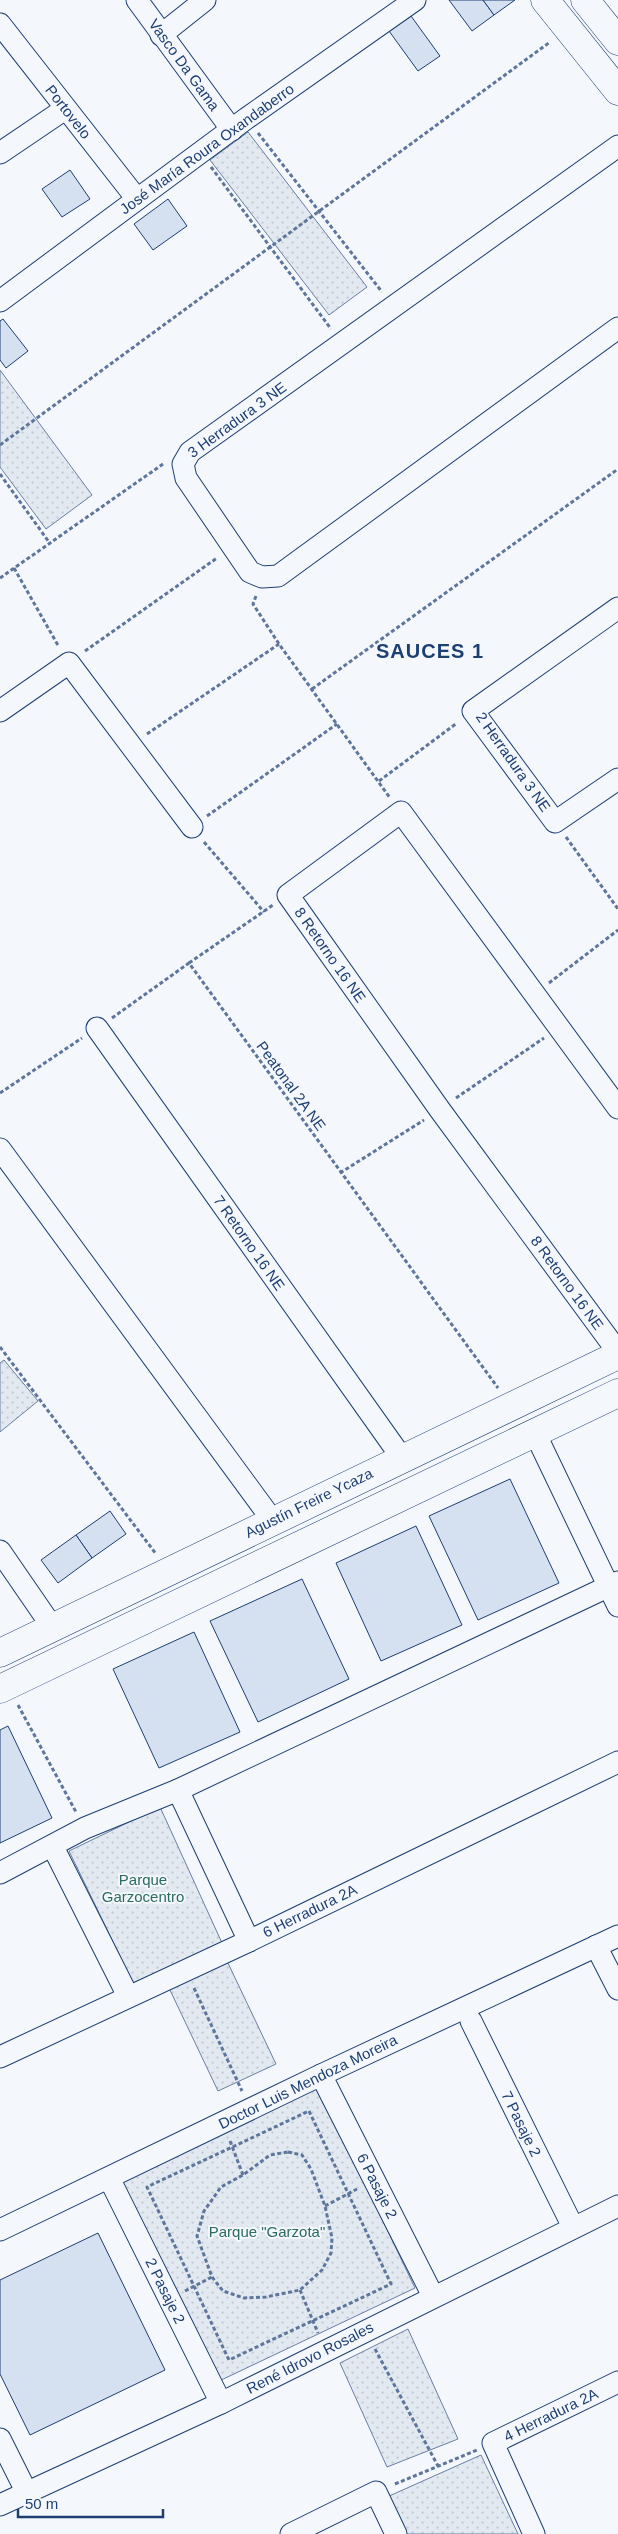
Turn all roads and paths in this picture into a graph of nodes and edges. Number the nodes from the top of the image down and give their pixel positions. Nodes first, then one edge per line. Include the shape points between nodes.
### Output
1 (137, 0) edge
2 (205, 0) edge
3 (415, 0) edge
4 (545, 0) edge
5 (585, 0) edge
6 (0, 24) edge
7 (568, 29) junction
8 (161, 34) junction
9 (618, 41) edge
10 (618, 91) edge
11 (65, 110) junction
12 (239, 124) junction
13 (618, 146) edge
14 (0, 153) edge
15 (200, 153) junction
16 (138, 199) junction
17 (320, 211) junction
18 (271, 246) junction
19 (0, 301) edge
20 (394, 308) junction
21 (618, 328) edge
22 (342, 344) junction
23 (0, 446) edge
24 (183, 464) junction
25 (618, 470) edge
26 (0, 474) edge
27 (49, 542) junction
28 (232, 547) junction
29 (14, 568) junction
30 (262, 577) junction
31 (0, 578) edge
32 (618, 608) edge
33 (279, 644) junction
34 (68, 663) junction
35 (312, 689) junction
36 (0, 711) edge
37 (473, 711) junction
38 (337, 724) junction
39 (130, 745) junction
40 (618, 778) edge
41 (379, 781) junction
42 (401, 812) junction
43 (555, 822) junction
44 (192, 827) junction
45 (288, 895) junction
46 (618, 909) edge
47 (264, 912) junction
48 (618, 930) edge
49 (189, 963) junction
50 (535, 994) junction
51 (97, 1028) junction
52 (0, 1093) edge
53 (618, 1108) edge
54 (0, 1149) edge
55 (0, 1347) edge
56 (618, 1353) edge
57 (618, 1393) edge
58 (512, 1406) junction
59 (535, 1433) junction
60 (402, 1458) junction
61 (273, 1521) junction
62 (0, 1551) edge
63 (168, 1571) junction
64 (613, 1584) edge
65 (618, 1606) edge
66 (53, 1628) junction
67 (0, 1653) edge
68 (4, 1687) edge
69 (618, 1762) edge
70 (178, 1790) junction
71 (85, 1828) junction
72 (53, 1847) junction
73 (0, 1873) edge
74 (618, 1936) edge
75 (249, 1941) junction
76 (596, 1946) junction
77 (185, 1969) junction
78 (618, 1989) edge
79 (128, 1996) junction
80 (471, 2021) dead end
81 (0, 2058) edge
82 (321, 2074) junction
83 (250, 2109) junction
84 (221, 2123) junction
85 (233, 2147) junction
86 (243, 2175) junction
87 (109, 2178) junction
88 (374, 2180) junction
89 (349, 2194) junction
90 (325, 2206) junction
91 (618, 2206) edge
92 (573, 2227) junction
93 (0, 2230) edge
94 (212, 2277) junction
95 (194, 2286) junction
96 (300, 2290) junction
97 (433, 2296) junction
98 (170, 2300) junction
99 (312, 2321) junction
100 (365, 2331) junction
101 (326, 2349) junction
102 (618, 2382) edge
103 (221, 2403) junction
104 (0, 2439) edge
105 (493, 2443) junction
106 (438, 2466) junction
107 (376, 2492) junction
108 (27, 2493) junction
109 (0, 2505) edge
110 (291, 2534) edge
111 (396, 2534) edge
112 (534, 2534) edge

1 - 8 street, Vasco Da Gama
2 - 8 street
3 - 12 street, José María Roura Oxandaberro
4 - 7 main road
5 - 9 main road
6 - 11 street, Portovelo
7 - 10 main road
7 - 17 path
8 - 12 street, Vasco Da Gama
11 - 14 street
11 - 16 street, Portovelo
12 - 15 street, José María Roura Oxandaberro
12 - 17 path
13 - 20 street, 3 Herradura 3 NE
15 - 16 street, José María Roura Oxandaberro
15 - 18 path
16 - 19 street, José María Roura Oxandaberro
17 - 18 path
17 - 20 path
18 - 22 path
18 - 23 path
20 - 22 street, 3 Herradura 3 NE
21 - 30 street via 278,576
22 - 24 street, 3 Herradura 3 NE via 190,452
24 - 27 path via 166,462
24 - 28 street, 3 Herradura 3 NE via 186,478
25 - 35 path
26 - 27 path
27 - 29 path
28 - 30 street, 3 Herradura 3 NE via 250,572
28 - 34 path
29 - 31 path
29 - 34 path
30 - 33 path via 253,604
32 - 37 street, 2 Herradura 3 NE
33 - 35 path
33 - 39 path
34 - 36 street
34 - 39 street
35 - 38 path
37 - 41 path
37 - 43 street, 2 Herradura 3 NE
38 - 41 path
38 - 44 path
39 - 44 street
40 - 43 street, 2 Herradura 3 NE
41 - 42 path
42 - 45 street, 8 Retorno 16 NE
42 - 50 street
43 - 46 path
44 - 47 path
45 - 47 path
45 - 56 street, 8 Retorno 16 NE
47 - 49 path
48 - 50 path
49 - 51 path
49 - 58 path, Peatonal 2A NE
50 - 53 street
51 - 52 path
51 - 60 street, 7 Retorno 16 NE
54 - 61 street
55 - 63 path
56 - 58 main road, Agustín Freire Ycaza
57 - 59 main road
58 - 60 main road, Agustín Freire Ycaza
59 - 64 street
59 - 68 main road
60 - 61 main road, Agustín Freire Ycaza
61 - 63 main road, Agustín Freire Ycaza
62 - 66 street
63 - 66 main road, Agustín Freire Ycaza
64 - 65 street
64 - 70 street
66 - 67 main road, Agustín Freire Ycaza
68 - 71 path
69 - 75 street, 6 Herradura 2A
70 - 71 street
70 - 75 street
71 - 72 street
72 - 73 street
72 - 79 street
74 - 76 street, Doctor Luis Mendoza Moreira
75 - 77 street, 6 Herradura 2A
76 - 78 street
76 - 82 street, Doctor Luis Mendoza Moreira
77 - 79 street, 6 Herradura 2A
77 - 83 path
79 - 81 street, 6 Herradura 2A
80 - 92 street, 7 Pasaje 2
82 - 83 street, Doctor Luis Mendoza Moreira
82 - 88 street, 6 Pasaje 2
83 - 84 street, Doctor Luis Mendoza Moreira
84 - 85 path
84 - 87 street, Doctor Luis Mendoza Moreira
85 - 86 path
85 - 89 path via 309,2111
85 - 95 path via 147,2187
86 - 90 path via 270,2155 288,2152 302,2155
86 - 94 path via 221,2187 204,2211 197,2236
87 - 93 street, Doctor Luis Mendoza Moreira
87 - 98 street, 2 Pasaje 2
88 - 89 path
88 - 97 street, 6 Pasaje 2
89 - 90 path
89 - 99 path via 391,2284
90 - 96 path via 332,2238 331,2253 322,2270
91 - 92 street, René Idrovo Rosales
92 - 97 street, René Idrovo Rosales
94 - 95 path
94 - 96 path via 223,2291 244,2298
95 - 98 path
95 - 99 path via 229,2360
96 - 99 path
97 - 100 street, René Idrovo Rosales
98 - 103 street, 2 Pasaje 2
99 - 101 path
100 - 101 street, René Idrovo Rosales
100 - 106 path
101 - 103 street, René Idrovo Rosales
102 - 105 street, 4 Herradura 2A
103 - 108 street, René Idrovo Rosales
104 - 108 street
105 - 106 path
105 - 112 street, 4 Herradura 2A
106 - 107 path
107 - 110 street
107 - 111 street
108 - 109 street, René Idrovo Rosales

